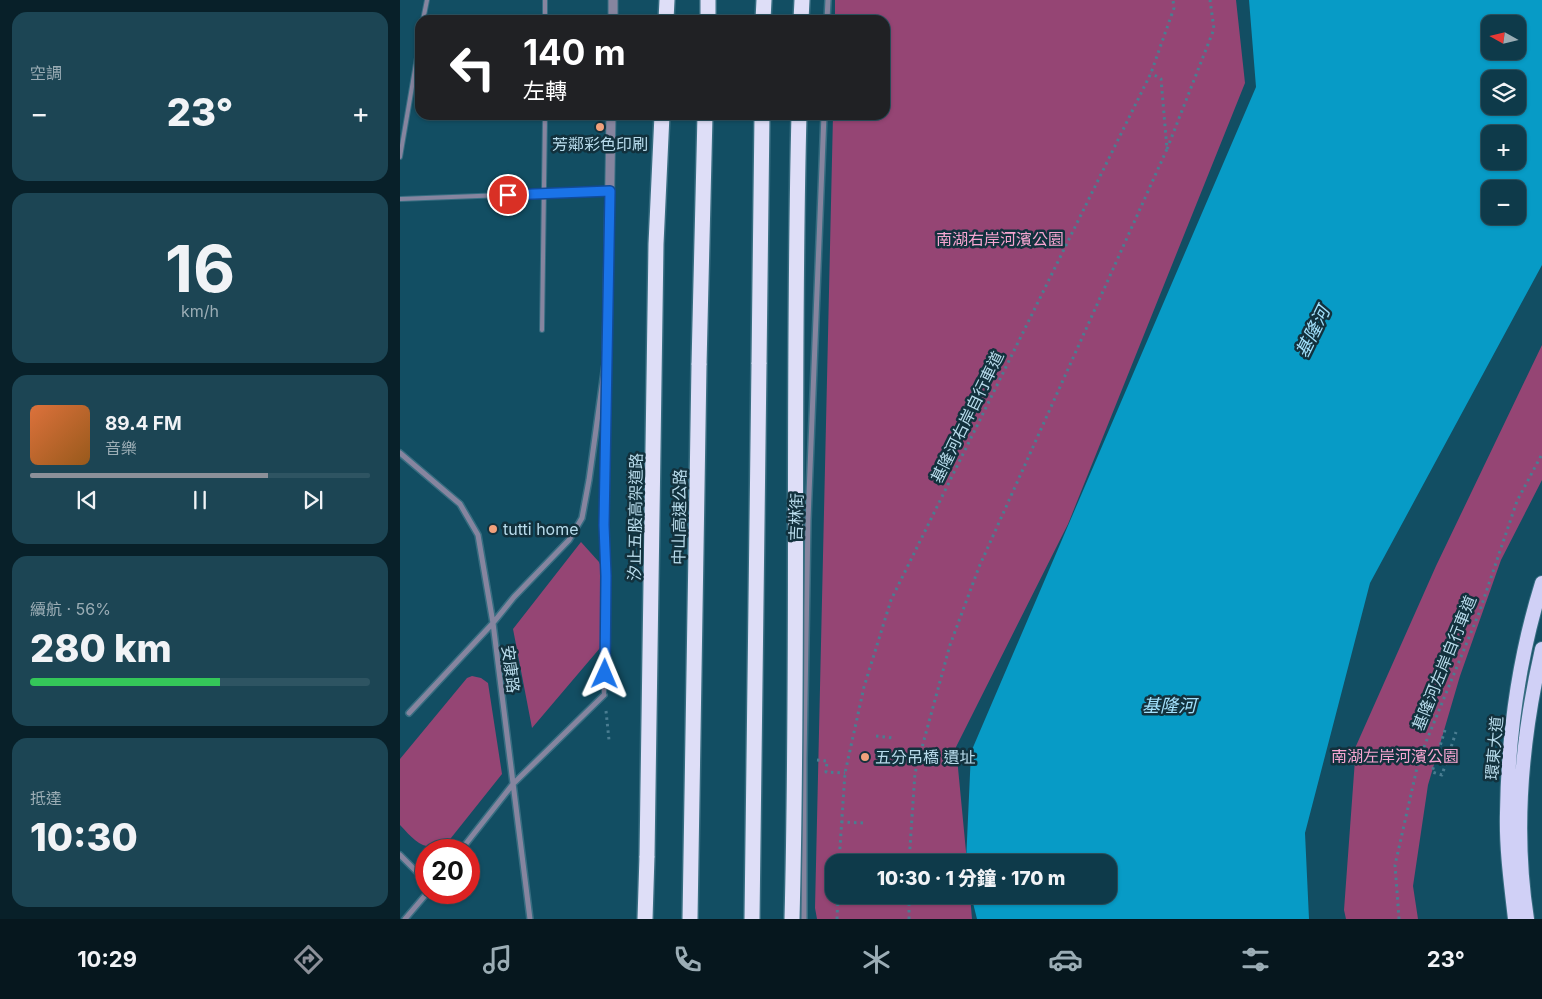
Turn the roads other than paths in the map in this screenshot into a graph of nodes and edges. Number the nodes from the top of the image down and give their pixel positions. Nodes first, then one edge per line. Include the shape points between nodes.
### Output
1 (427, 0) edge
2 (545, 0) edge
3 (613, 0) edge
4 (667, 0) edge
5 (708, 0) edge
6 (764, 0) edge
7 (802, 0) edge
8 (828, 0) edge
9 (424, 15) edge
10 (545, 15) edge
11 (613, 15) edge
12 (666, 15) edge
13 (708, 15) edge
14 (763, 15) edge
15 (801, 15) edge
16 (827, 15) edge
17 (415, 69) edge
18 (545, 120) edge
19 (611, 120) edge
20 (662, 120) edge
21 (705, 120) edge
22 (762, 120) edge
23 (799, 120) edge
24 (824, 120) edge
25 (400, 157) edge
26 (610, 191) junction
27 (545, 193) junction
28 (400, 199) edge
29 (542, 330) dead end
30 (607, 350) junction
31 (400, 453) edge
32 (1542, 583) edge
33 (493, 623) junction
34 (1542, 649) edge
35 (604, 696) joint
36 (409, 713) dead end
37 (513, 784) junction
38 (470, 839) edge
39 (400, 855) edge
40 (415, 870) edge
41 (418, 904) edge
42 (405, 919) edge
43 (530, 919) edge
44 (645, 919) edge
45 (690, 919) edge
46 (752, 919) edge
47 (792, 919) edge
48 (804, 919) edge
49 (1515, 919) edge
50 (1527, 919) edge

1 - 9 lane
2 - 10 lane
3 - 11 street
4 - 12 highway
5 - 13 highway
6 - 14 highway
7 - 15 highway
8 - 16 street
17 - 25 lane
18 - 27 lane
19 - 26 street
20 - 44 highway, 汐止五股高架道路, bridge via 656,244
21 - 45 highway, 中山高速公路, bridge
22 - 46 highway, bridge
23 - 47 highway, bridge via 795,248 796,770
24 - 48 street, 吉林街 via 808,520
26 - 27 lane
26 - 30 street
27 - 28 lane
27 - 29 lane
30 - 33 street via 582,518 569,540
30 - 35 lane
31 - 33 street, 安康路 via 460,504 478,535
32 - 49 highway, 環東大道 via 1527,636 1512,729 1507,812
33 - 36 street
33 - 37 street, 安康路
34 - 50 highway, 環東大道 via 1531,696 1522,780 1521,846
35 - 37 street
37 - 38 street
37 - 43 street, 安康路
39 - 40 street
41 - 42 street

